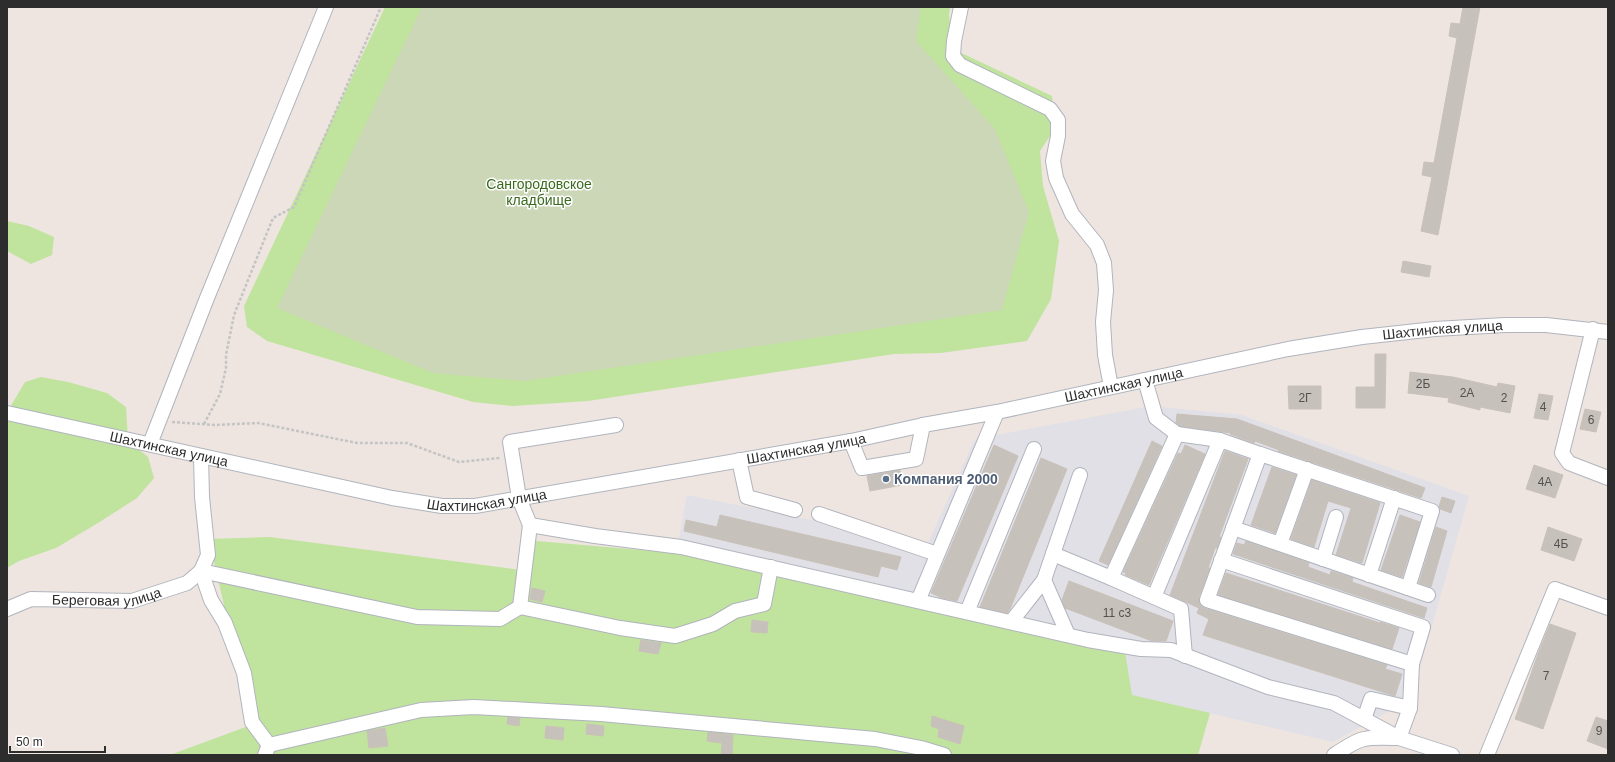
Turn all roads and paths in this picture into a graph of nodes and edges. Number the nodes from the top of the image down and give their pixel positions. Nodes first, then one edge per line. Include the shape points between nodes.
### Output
1 (326, 7) edge
2 (381, 7) edge
3 (961, 7) edge
4 (1593, 329) junction
5 (1608, 332) edge
6 (1145, 380) junction
7 (1111, 387) junction
8 (997, 412) junction
9 (7, 413) edge
10 (160, 421) junction
11 (204, 424) junction
12 (616, 425) dead end
13 (923, 425) junction
14 (1178, 434) junction
15 (1220, 440) junction
16 (851, 441) junction
17 (150, 444) junction
18 (1034, 449) dead end
19 (1260, 454) junction
20 (201, 456) junction
21 (512, 456) junction
22 (739, 460) junction
23 (1307, 469) junction
24 (1080, 475) dead end
25 (1608, 478) edge
26 (519, 498) junction
27 (1394, 498) junction
28 (795, 510) dead end
29 (819, 514) dead end
30 (1336, 517) dead end
31 (530, 525) junction
32 (1233, 528) junction
33 (1280, 544) junction
34 (937, 554) junction
35 (1053, 554) junction
36 (1323, 559) junction
37 (1221, 560) junction
38 (772, 567) junction
39 (201, 571) junction
40 (1369, 575) junction
41 (1112, 578) junction
42 (1044, 580) junction
43 (1408, 588) junction
44 (1428, 595) dead end
45 (1154, 598) junction
46 (918, 601) junction
47 (520, 607) junction
48 (1608, 608) edge
49 (7, 609) edge
50 (967, 612) junction
51 (1011, 622) junction
52 (1068, 635) junction
53 (1185, 656) junction
54 (1412, 664) junction
55 (1410, 708) junction
56 (1364, 719) junction
57 (1399, 738) junction
58 (267, 750) edge
59 (944, 755) edge
60 (1334, 755) edge
61 (1452, 755) edge
62 (1487, 755) edge

1 - 10 street via 207,298
2 - 11 path via 294,207 273,218 234,315 220,394
3 - 7 street via 953,56 960,64 1050,109 1058,120 1053,161 1056,178 1072,214 1097,245 1104,263 1106,290 1103,322 1105,355
4 - 5 street, Шахтинская улица
4 - 6 street, Шахтинская улица via 1512,325 1435,329 1362,337 1288,349
4 - 25 street via 1562,453 1569,463
6 - 7 street, Шахтинская улица
6 - 14 street via 1156,418
7 - 8 street, Шахтинская улица
8 - 13 street, Шахтинская улица
8 - 34 street
9 - 17 street, Шахтинская улица
10 - 11 path
10 - 17 street
11 - 21 path via 258,423 357,443 407,442 459,462
12 - 21 street via 510,442
13 - 16 street, Шахтинская улица
13 - 16 street via 916,459 862,468
14 - 15 street
14 - 41 street
15 - 19 street
15 - 45 street
16 - 22 street, Шахтинская улица
17 - 20 street, Шахтинская улица
18 - 50 street
19 - 23 street
19 - 32 street
20 - 26 street, Шахтинская улица via 392,498 442,506 475,506
20 - 39 street via 208,555
21 - 26 street
22 - 26 street, Шахтинская улица
22 - 28 street via 747,496
23 - 27 street
23 - 33 street
24 - 35 street
26 - 31 street
27 - 40 street
27 - 43 street via 1432,511
29 - 34 street
30 - 36 street
31 - 38 street via 681,547
31 - 47 street
32 - 33 street
32 - 37 street
33 - 36 street
34 - 46 street
35 - 41 street
35 - 42 street
36 - 40 street
37 - 54 street via 1423,627
37 - 54 street via 1207,600
38 - 46 street
38 - 47 street via 764,604 735,611 713,624 675,636 620,628
39 - 47 street via 417,617 500,619
39 - 49 street, Береговая улица via 187,583 132,601 31,599
39 - 58 street via 211,600 225,623 244,673 252,722
40 - 43 street
41 - 45 street
42 - 51 street
42 - 52 street
43 - 44 street
45 - 53 street via 1181,609
46 - 50 street
48 - 62 street via 1555,590
50 - 51 street
51 - 52 street
52 - 53 street via 1141,649 1171,650
53 - 56 street via 1268,687 1334,703
54 - 55 street
55 - 56 street via 1371,699
55 - 57 street
56 - 57 street
57 - 60 street via 1367,737 1354,741
57 - 61 street
58 - 59 street via 421,710 474,707 616,715 875,739

